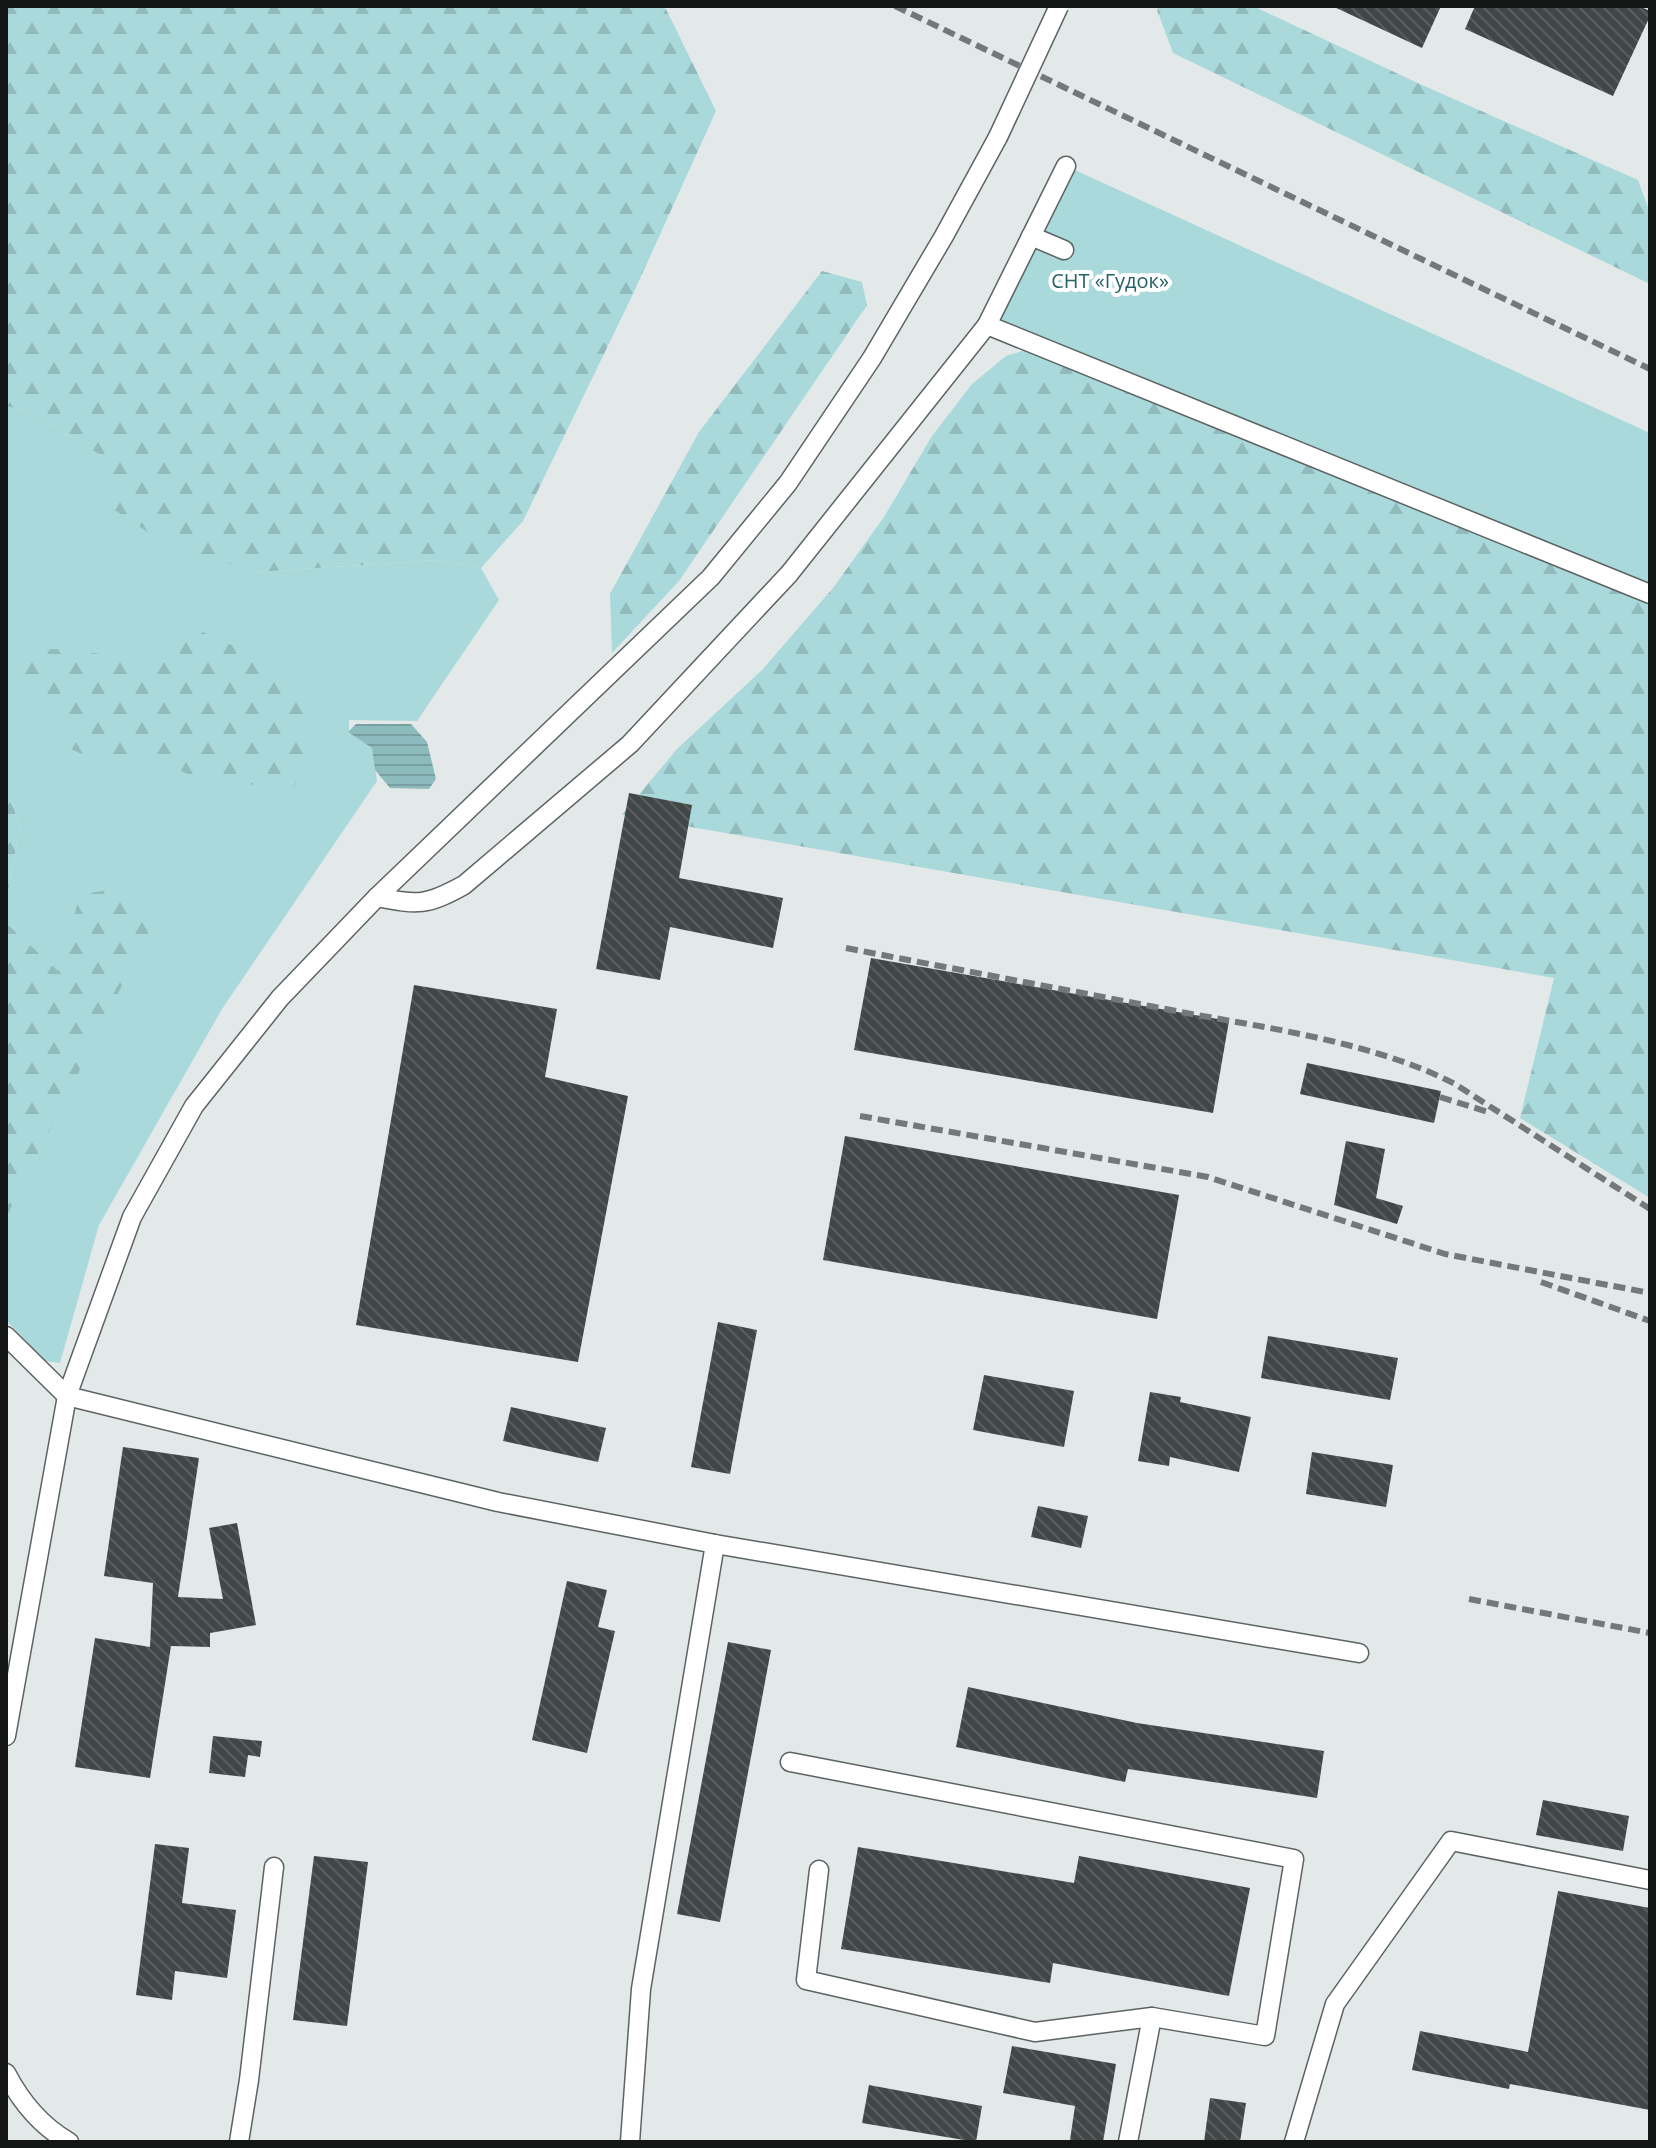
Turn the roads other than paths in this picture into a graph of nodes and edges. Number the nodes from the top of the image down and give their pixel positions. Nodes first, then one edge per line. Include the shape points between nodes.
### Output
1 (1059, 6) edge
2 (1066, 166) dead end
3 (1031, 236) junction
4 (1064, 250) dead end
5 (987, 325) junction
6 (1650, 594) edge
7 (377, 897) junction
8 (6, 1336) edge
9 (67, 1396) junction
10 (715, 1544) junction
11 (1359, 1653) dead end
12 (6, 1736) edge
13 (790, 1762) dead end
14 (274, 1867) dead end
15 (819, 1870) dead end
16 (1650, 1880) edge
17 (1152, 2017) junction
18 (6, 2073) edge
19 (69, 2142) edge
20 (239, 2142) edge
21 (630, 2142) edge
22 (1128, 2142) edge
23 (1294, 2142) edge

1 - 7 street, bridge via 998,137 944,236 872,358 788,483 711,577
2 - 3 street
3 - 4 street
3 - 5 street
5 - 6 street
5 - 7 street via 789,574 630,744 464,885 438,900 417,904
7 - 9 street via 280,998 194,1106 132,1217
8 - 9 street
9 - 10 street via 498,1502
9 - 12 street
10 - 11 street
10 - 21 street via 641,1989
13 - 17 street via 1294,1859 1265,2036
14 - 20 street
15 - 17 street via 806,1980 1035,2032
16 - 23 street via 1451,1841 1335,2004
17 - 22 street
18 - 19 street via 37,2118

